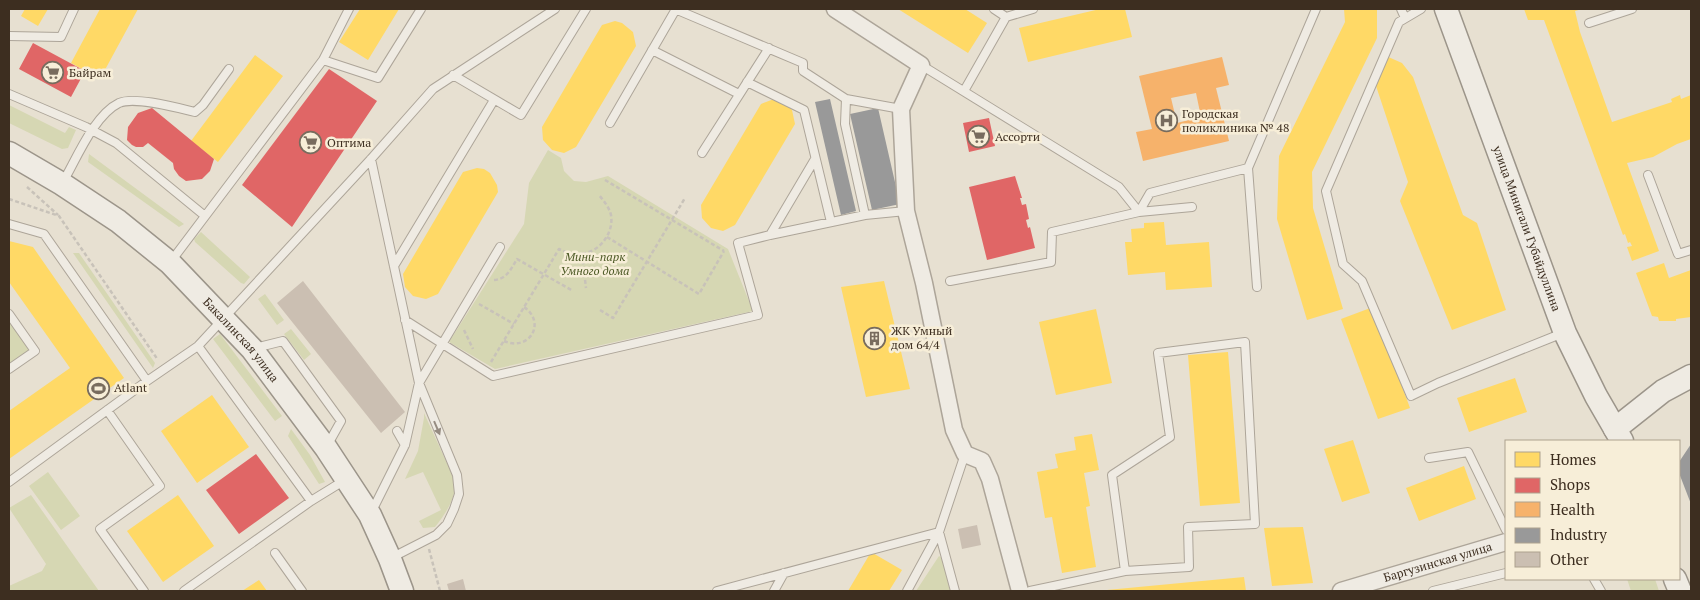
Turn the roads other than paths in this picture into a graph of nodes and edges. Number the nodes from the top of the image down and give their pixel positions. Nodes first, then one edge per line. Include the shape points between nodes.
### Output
1 (74, 9) edge
2 (349, 9) edge
3 (422, 9) edge
4 (555, 9) edge
5 (586, 9) edge
6 (675, 9) edge
7 (835, 9) edge
8 (994, 9) edge
9 (1033, 9) edge
10 (1316, 9) edge
11 (1401, 9) edge
12 (1421, 9) edge
13 (1446, 9) edge
14 (1632, 9) edge
15 (1006, 17) junction
16 (1406, 18) junction
17 (1589, 23) dead end
18 (9, 36) edge
19 (769, 48) junction
20 (652, 50) junction
21 (322, 60) junction
22 (921, 65) junction
23 (229, 69) dead end
24 (452, 76) junction
25 (747, 82) junction
26 (964, 90) junction
27 (9, 94) edge
28 (739, 94) junction
29 (846, 99) junction
30 (494, 100) junction
31 (901, 109) junction
32 (610, 123) dead end
33 (92, 131) junction
34 (9, 153) edge
35 (702, 153) dead end
36 (371, 159) junction
37 (815, 159) junction
38 (1248, 168) junction
39 (1648, 175) dead end
40 (62, 184) junction
41 (1192, 207) dead end
42 (906, 211) junction
43 (1139, 212) junction
44 (865, 215) junction
45 (205, 216) junction
46 (831, 222) junction
47 (9, 224) edge
48 (770, 235) junction
49 (500, 247) dead end
50 (1691, 250) edge
51 (170, 263) junction
52 (394, 266) junction
53 (950, 281) dead end
54 (1258, 287) dead end
55 (9, 314) edge
56 (224, 318) junction
57 (405, 320) junction
58 (1565, 332) junction
59 (443, 343) junction
60 (198, 346) junction
61 (9, 369) edge
62 (1691, 376) edge
63 (147, 381) junction
64 (419, 383) junction
65 (106, 410) junction
66 (397, 432) dead end
67 (1618, 435) edge
68 (406, 445) junction
69 (965, 454) junction
70 (1429, 458) dead end
71 (346, 479) junction
72 (9, 482) edge
73 (311, 501) junction
74 (370, 516) junction
75 (1505, 528) edge
76 (939, 532) junction
77 (1505, 542) edge
78 (275, 553) dead end
79 (390, 558) junction
80 (1125, 571) junction
81 (1505, 572) edge
82 (784, 574) junction
83 (1595, 580) edge
84 (144, 591) edge
85 (184, 591) edge
86 (302, 591) edge
87 (402, 591) edge
88 (717, 591) edge
89 (774, 591) edge
90 (908, 591) edge
91 (955, 591) edge
92 (1020, 591) edge
93 (1030, 591) edge
94 (1341, 591) edge
95 (1433, 591) edge
96 (1601, 591) edge

1 - 18 lane via 61,37
2 - 21 lane
3 - 21 lane via 378,78
4 - 24 lane
5 - 30 lane via 521,115
6 - 19 lane
6 - 20 lane
7 - 22 street
8 - 15 lane
9 - 15 lane
10 - 38 lane
11 - 16 lane
12 - 16 lane
13 - 58 main road, улица Минигали Губайдуллина
14 - 17 lane
15 - 26 lane
16 - 58 lane via 1399,22 1326,190 1343,264 1362,281 1411,396
19 - 25 lane
19 - 29 lane via 803,63 803,71
20 - 28 lane
20 - 32 lane
21 - 45 lane
22 - 26 lane
22 - 31 street
23 - 33 lane via 195,112 145,101 119,103 102,116
24 - 30 lane
24 - 36 lane via 433,88
25 - 28 lane
25 - 37 lane via 804,110
26 - 43 lane via 1118,187
27 - 33 lane
28 - 35 lane
29 - 31 lane
29 - 44 lane via 845,124
30 - 52 lane
31 - 42 street
33 - 40 lane
33 - 45 lane via 116,143
34 - 40 main road, Бакалинская улица
36 - 52 lane
36 - 56 lane
37 - 46 lane
37 - 48 lane
38 - 43 lane via 1150,193
38 - 54 lane
39 - 50 lane via 1678,254
40 - 51 main road, Бакалинская улица via 118,221
41 - 43 lane
42 - 44 lane
42 - 69 street via 954,430
43 - 53 lane via 1052,232 1051,262
44 - 46 lane
45 - 51 lane
46 - 48 lane
47 - 63 lane via 44,234
48 - 59 lane via 738,243 758,315 493,376
49 - 59 lane
51 - 56 main road, Бакалинская улица
52 - 57 lane
55 - 61 lane via 35,351
56 - 60 lane
56 - 71 main road, Бакалинская улица via 252,349
57 - 59 lane
57 - 64 lane
58 - 67 main road, улица Минигали Губайдуллина
59 - 64 lane
60 - 63 lane
60 - 73 lane
62 - 67 main road via 1664,391
63 - 65 lane
64 - 68 lane
64 -> 79 lane via 457,475 459,494 447,524 436,535
65 - 72 lane
65 - 84 lane via 160,486 100,529
66 - 68 lane
68 - 74 lane
69 - 76 lane
69 - 92 street via 982,461 990,478
70 - 75 lane via 1468,452
71 - 73 lane
71 - 74 main road, Бакалинская улица
73 - 85 lane
74 - 79 main road, Бакалинская улица
76 - 82 lane
76 - 90 lane
76 - 91 lane
77 - 94 street, Баргузинская улица
78 - 86 lane
79 - 87 main road, Бакалинская улица
80 - 80 lane via 1112,475 1170,438 1158,353 1245,342 1255,524 1188,527 1189,567
80 - 93 lane
81 - 95 lane
82 - 88 lane
82 - 89 lane
83 - 96 lane

